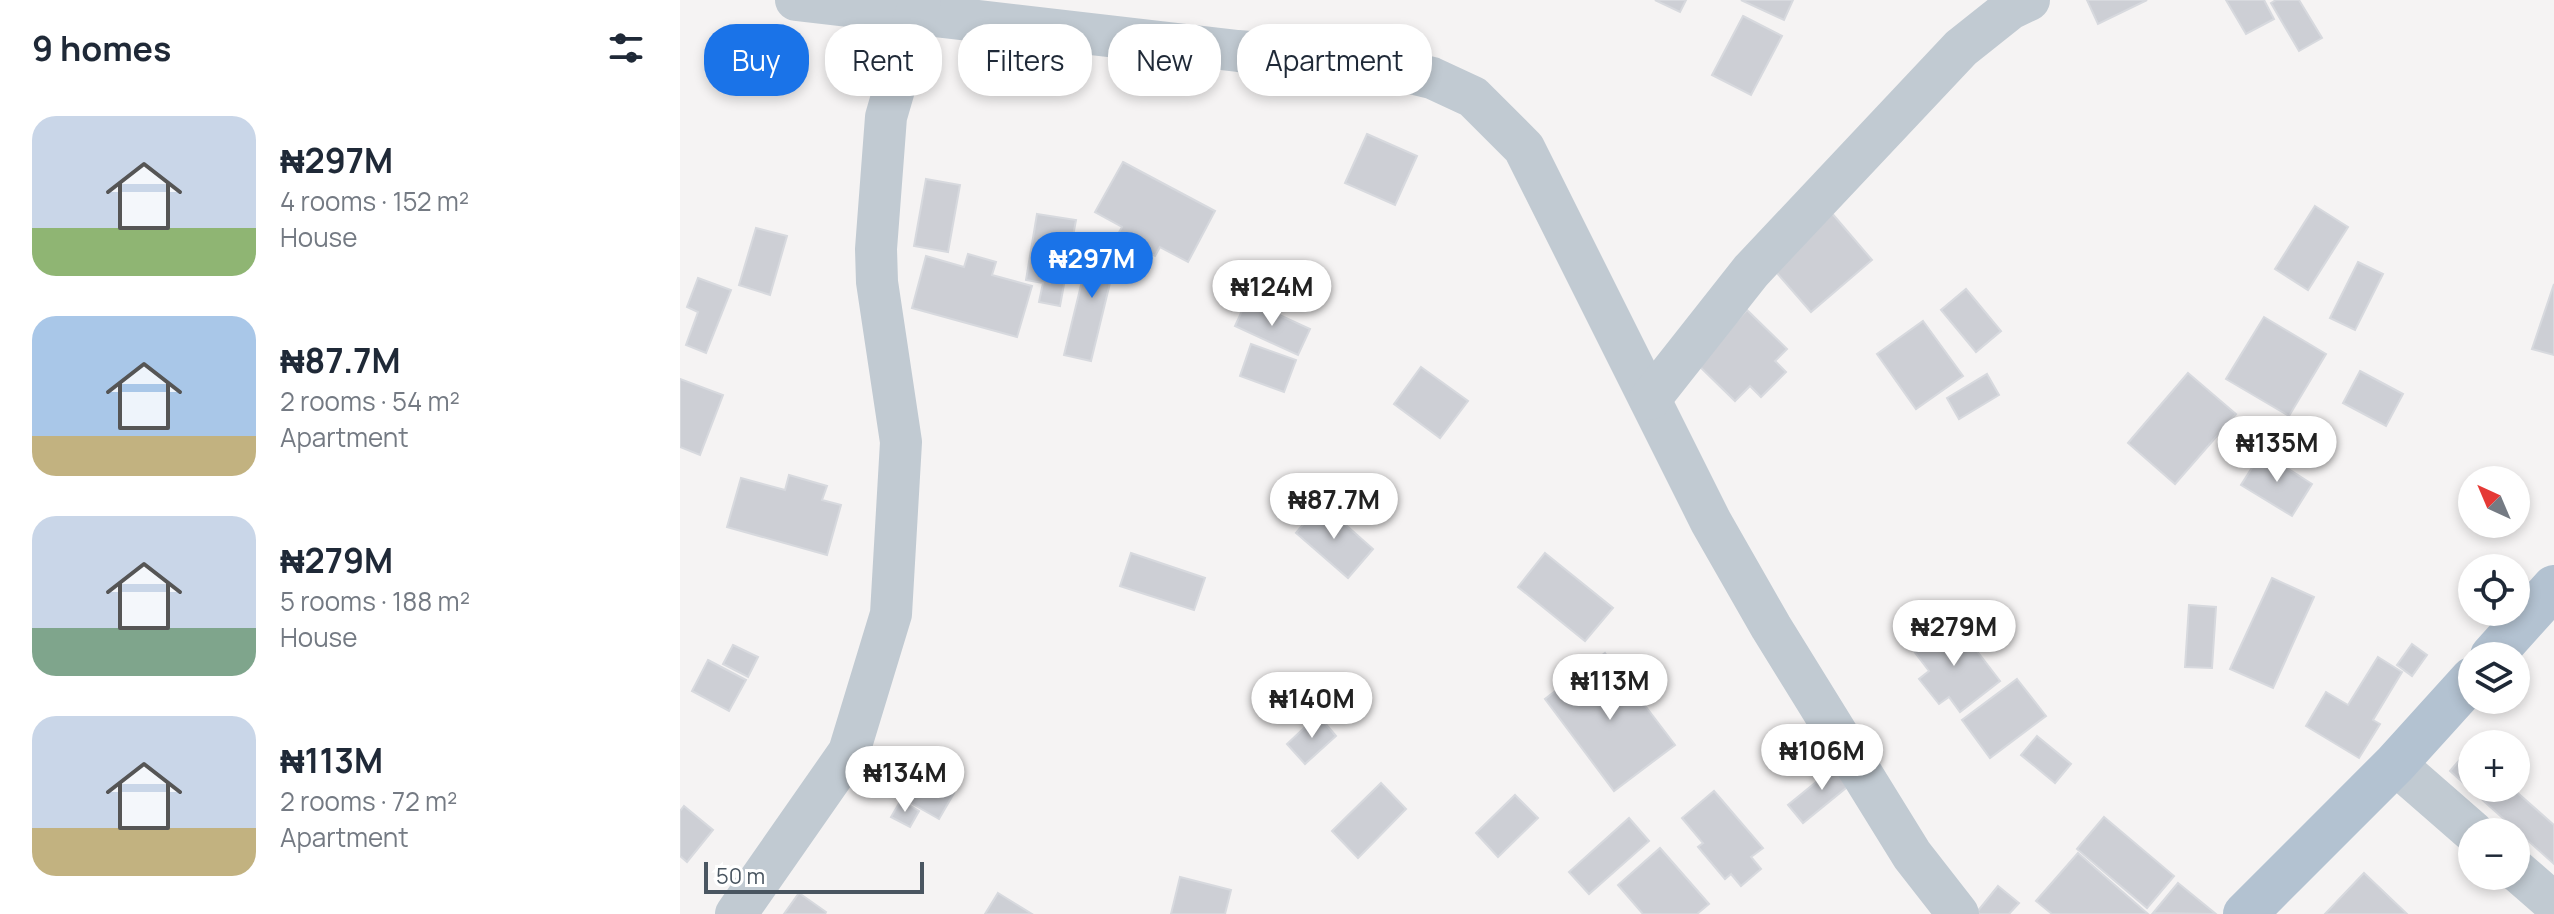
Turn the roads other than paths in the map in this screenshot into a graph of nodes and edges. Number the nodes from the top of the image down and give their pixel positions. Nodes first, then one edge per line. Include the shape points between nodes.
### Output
1 (796, 0) edge
2 (2029, 0) edge
3 (919, 7) edge
4 (1650, 399) junction
5 (2554, 587) edge
6 (2505, 642) edge
7 (2458, 694) edge
8 (2395, 764) junction
9 (2458, 819) edge
10 (2530, 882) edge
11 (2554, 903) edge
12 (736, 914) edge
13 (1958, 914) edge
14 (2245, 914) edge

1 - 3 street
2 - 4 street via 2010,9 1951,59 1751,271
3 - 4 street via 1238,51 1362,61 1432,78 1473,97 1524,148
3 - 12 street via 886,117 876,249 901,442 891,614 849,752
4 - 13 street via 1771,627 1912,855
5 - 6 main road
7 - 8 main road
8 - 9 street
8 - 14 main road
10 - 11 street

